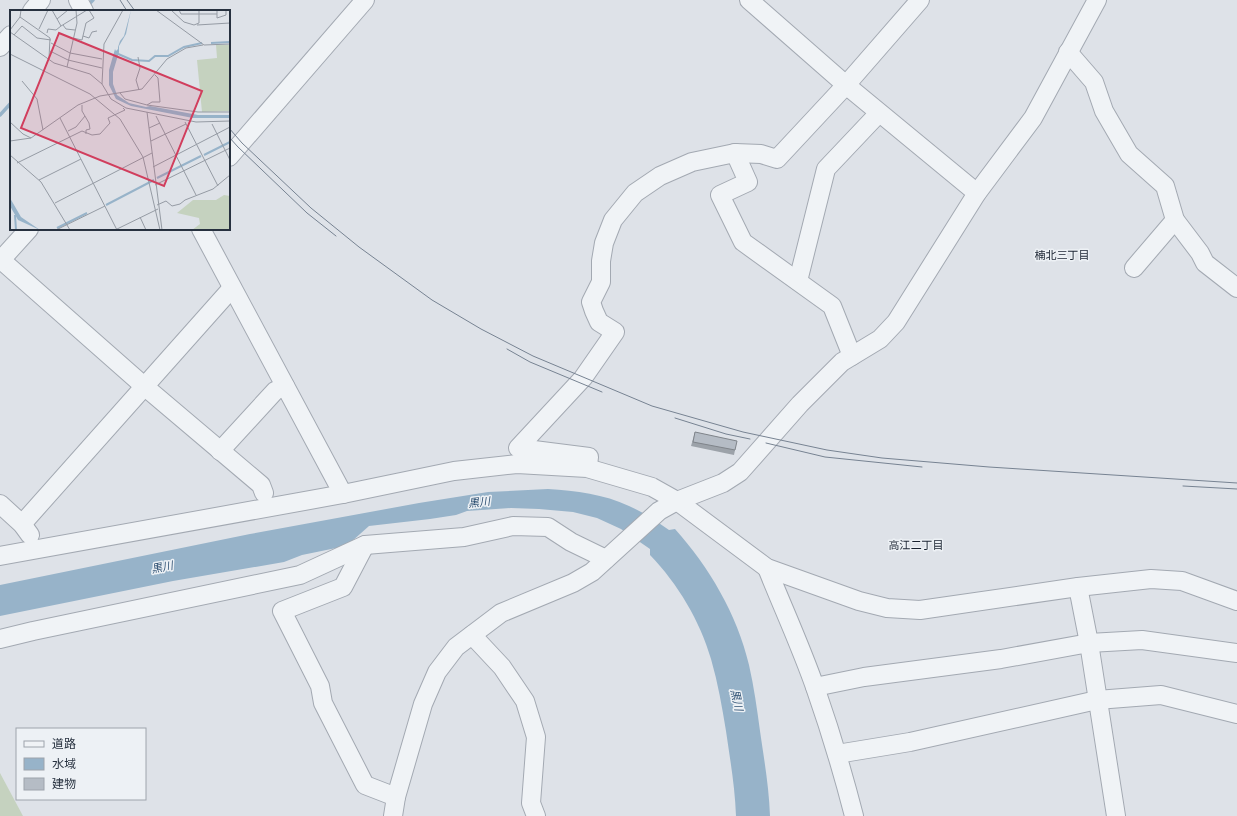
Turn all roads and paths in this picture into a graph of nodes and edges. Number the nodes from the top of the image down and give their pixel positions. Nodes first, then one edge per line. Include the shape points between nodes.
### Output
1 (41, 0) edge
2 (78, 0) edge
3 (364, 0) edge
4 (749, 0) edge
5 (920, 0) edge
6 (1097, 0) edge
7 (33, 10) edge
8 (83, 10) edge
9 (10, 36) edge
10 (0, 47) edge
11 (1068, 52) junction
12 (846, 85) junction
13 (879, 113) junction
14 (735, 153) junction
15 (230, 156) edge
16 (977, 193) junction
17 (1175, 220) junction
18 (28, 230) edge
19 (202, 230) edge
20 (0, 260) edge
21 (1134, 268) dead end
22 (798, 281) junction
23 (232, 288) junction
24 (1237, 288) edge
25 (852, 356) junction
26 (144, 386) junction
27 (285, 386) junction
28 (220, 451) junction
29 (587, 468) junction
30 (264, 494) dead end
31 (343, 494) junction
32 (676, 500) junction
33 (0, 504) edge
34 (365, 545) junction
35 (611, 555) junction
36 (0, 556) edge
37 (767, 568) junction
38 (1078, 588) junction
39 (1237, 601) edge
40 (472, 635) junction
41 (0, 639) edge
42 (1089, 642) junction
43 (1237, 653) edge
44 (815, 687) junction
45 (1097, 700) junction
46 (1237, 714) edge
47 (837, 754) junction
48 (396, 797) junction
49 (393, 816) edge
50 (536, 816) edge
51 (854, 816) edge
52 (1116, 816) edge

1 - 7 street
2 - 8 street
3 - 15 street
4 - 12 street
5 - 12 street
6 - 11 street
9 - 10 street
11 - 16 street via 1033,118
11 - 17 street via 1094,82 1104,111 1129,154 1165,186
12 - 13 street
12 - 14 street via 777,159 760,154
13 - 16 street
13 - 22 street via 826,169
14 - 22 street via 748,182 720,195 743,242
14 - 29 street via 692,162 660,176 635,193 613,220 604,243 601,282 591,302 599,322 615,332 583,378 518,448 589,457
16 - 25 street via 896,322 880,339
17 - 21 street
17 - 24 street via 1205,263
18 - 20 street
19 - 23 street
20 - 26 street
22 - 25 street via 832,306
23 - 26 street
23 - 27 street
25 - 32 street via 842,362 800,404 740,472 723,483
26 - 28 street
26 - 33 street via 26,529
27 - 28 street via 275,391
27 - 31 street
28 - 30 street via 261,485
29 - 31 street via 517,464 454,471
29 - 32 street via 652,487
31 - 36 street
32 - 35 street via 659,511
32 - 37 street
34 - 35 street via 464,537 513,526 548,527 571,542
34 - 41 street via 300,575
34 - 48 street via 343,587 282,611 320,686 323,703 365,785
35 - 40 street via 592,572 573,583 501,613
37 - 38 street via 859,601 887,608 920,610
37 - 44 street
38 - 39 street via 1151,579 1182,581
38 - 42 street
40 - 48 street via 456,647 437,672 423,704
40 - 50 street via 502,667 525,701 536,737 531,803
42 - 43 street via 1142,640
42 - 44 street via 1001,659 864,677
42 - 45 street
44 - 47 street
45 - 46 street via 1161,695
45 - 47 street via 910,742
45 - 52 street
47 - 51 street
48 - 49 street

